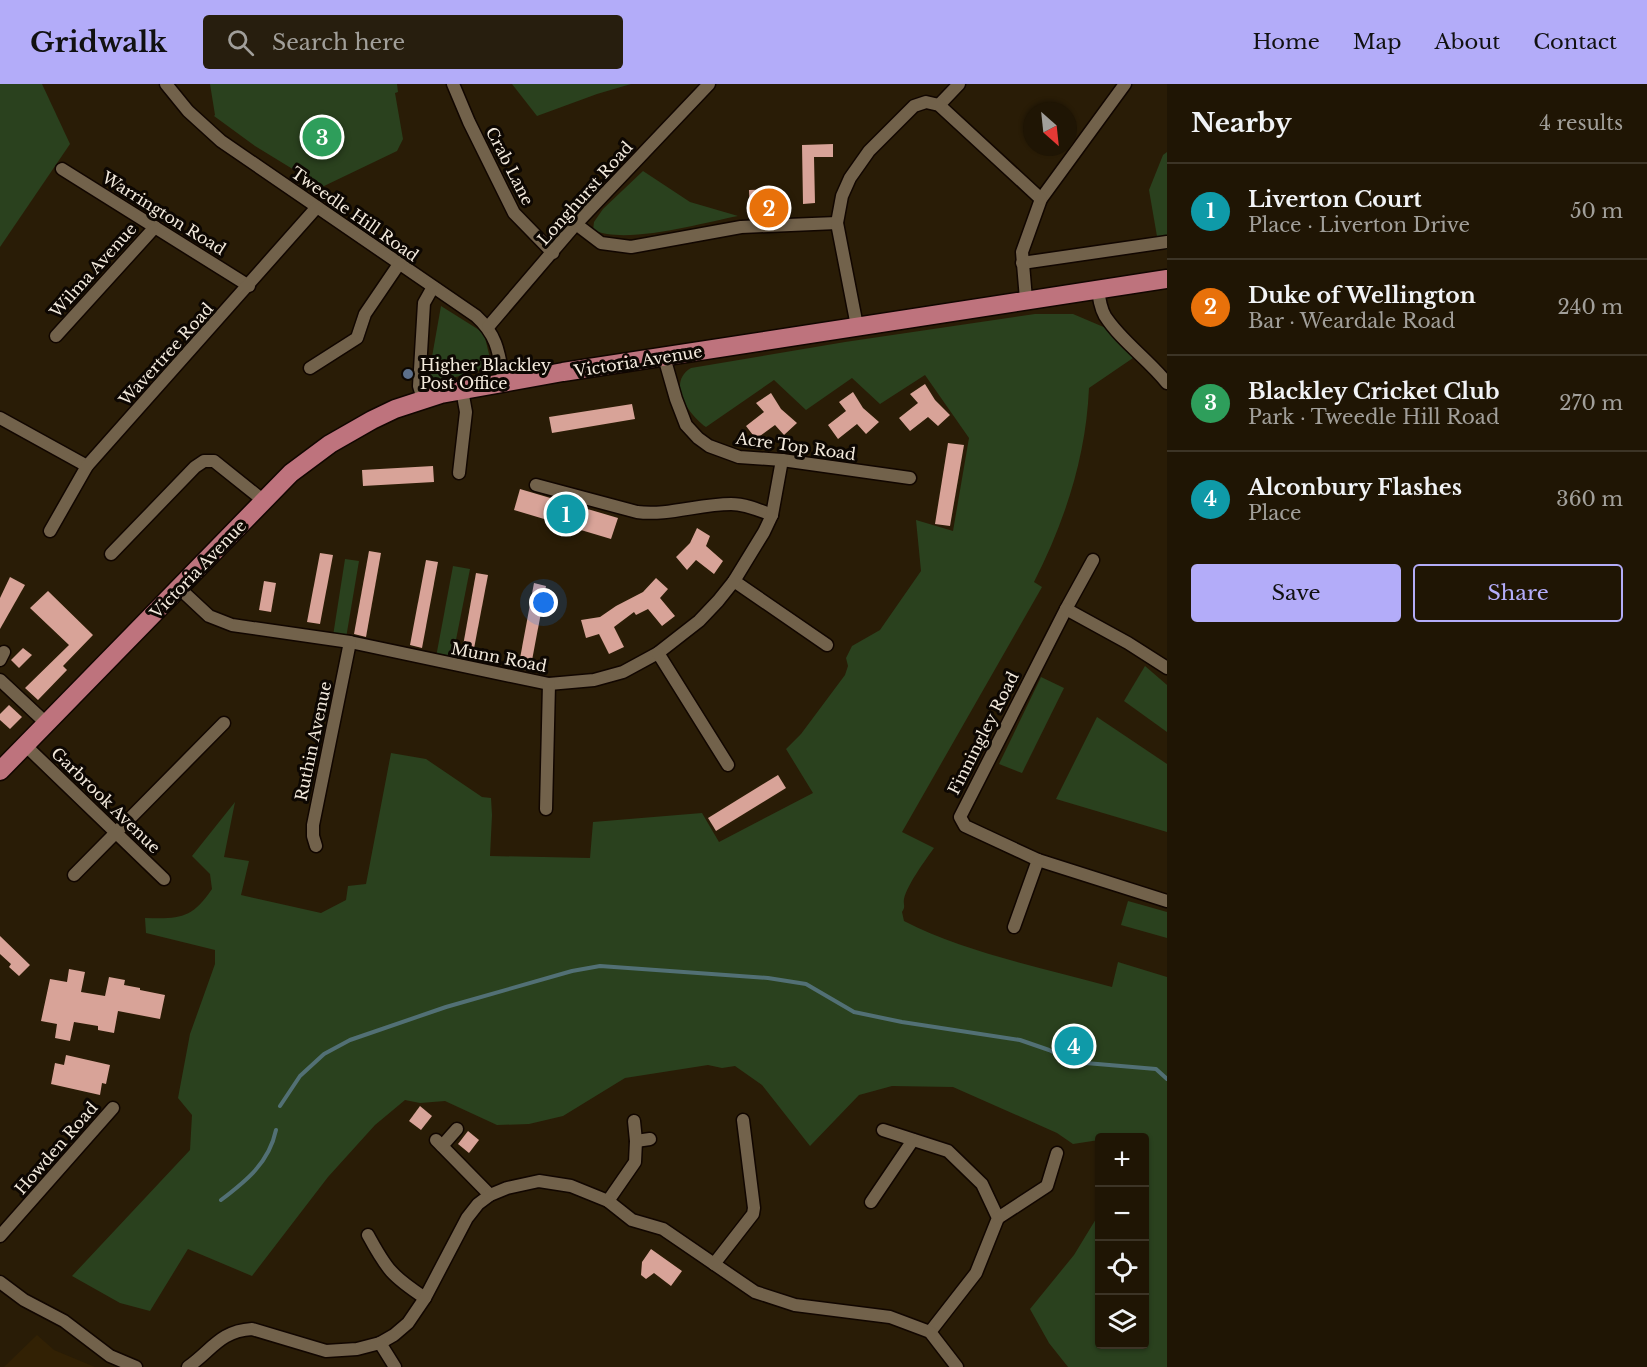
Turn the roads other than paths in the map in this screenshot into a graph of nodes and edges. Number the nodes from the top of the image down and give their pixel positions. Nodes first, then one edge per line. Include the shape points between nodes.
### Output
1 (166, 84) edge
2 (453, 84) edge
3 (709, 84) edge
4 (959, 84) edge
5 (1125, 84) edge
6 (939, 105) junction
7 (62, 168) dead end
8 (1041, 200) junction
9 (317, 207) junction
10 (837, 223) junction
11 (576, 224) junction
12 (155, 226) junction
13 (1167, 242) edge
14 (553, 253) junction
15 (1022, 263) junction
16 (399, 264) junction
17 (1167, 279) edge
18 (249, 286) junction
19 (433, 287) junction
20 (1098, 288) junction
21 (1026, 299) junction
22 (857, 326) junction
23 (488, 327) junction
24 (56, 336) dead end
25 (664, 357) junction
26 (310, 368) dead end
27 (504, 382) junction
28 (1167, 383) edge
29 (462, 390) junction
30 (423, 399) junction
31 (0, 418) edge
32 (782, 460) junction
33 (87, 466) junction
34 (459, 473) dead end
35 (910, 478) dead end
36 (536, 484) dead end
37 (264, 501) junction
38 (772, 515) junction
39 (50, 531) dead end
40 (111, 554) dead end
41 (1094, 560) dead end
42 (734, 581) junction
43 (179, 588) junction
44 (1066, 609) junction
45 (350, 642) junction
46 (827, 645) dead end
47 (658, 653) junction
48 (1167, 668) edge
49 (0, 680) edge
50 (549, 684) junction
51 (46, 723) junction
52 (224, 723) dead end
53 (25, 745) junction
54 (728, 765) dead end
55 (0, 771) edge
56 (546, 809) dead end
57 (116, 832) junction
58 (316, 846) dead end
59 (1038, 860) junction
60 (74, 875) dead end
61 (164, 879) dead end
62 (1167, 901) edge
63 (1014, 927) dead end
64 (113, 1108) dead end
65 (743, 1120) dead end
66 (634, 1121) dead end
67 (457, 1129) dead end
68 (883, 1130) dead end
69 (650, 1139) dead end
70 (913, 1140) junction
71 (636, 1141) junction
72 (1057, 1153) dead end
73 (490, 1195) junction
74 (608, 1201) junction
75 (871, 1202) dead end
76 (998, 1218) junction
77 (368, 1235) dead end
78 (0, 1236) edge
79 (714, 1264) junction
80 (0, 1281) edge
81 (425, 1298) junction
82 (930, 1332) junction
83 (380, 1343) junction
84 (136, 1367) edge
85 (188, 1367) edge
86 (395, 1367) edge
87 (957, 1367) edge

1 - 9 street, Tweedle Hill Road via 220,141
2 - 14 street, Crab Lane via 514,213
3 - 11 street, Longhurst Road
4 - 6 street
5 - 8 street
6 - 8 street
6 - 10 street via 926,102 914,106 869,151 850,178
7 - 12 street, Warrington Road
8 - 15 street via 1027,235
9 - 16 street, Tweedle Hill Road
9 - 18 street, Wavertree Road
10 - 11 street via 741,226 631,247 601,243
10 - 22 street
11 - 14 street, Longhurst Road
12 - 18 street, Warrington Road
12 - 24 street, Wilma Avenue
13 - 15 street
14 - 23 street, Longhurst Road
15 - 21 street
16 - 19 street, Tweedle Hill Road
16 - 26 street via 365,314 357,338
17 - 20 main road, Victoria Avenue
18 - 33 street, Wavertree Road
19 - 23 street, Tweedle Hill Road
19 - 30 street via 424,303 419,386
20 - 21 main road, Victoria Avenue
20 - 28 street via 1100,303 1115,329
21 - 22 main road, Victoria Avenue
22 - 25 main road, Victoria Avenue
23 - 27 street via 496,342
25 - 27 main road, Victoria Avenue
25 - 32 street, Acre Top Road via 686,425 698,438 739,457
27 - 29 main road, Victoria Avenue
29 - 30 main road, Victoria Avenue
29 - 34 street via 466,412
30 - 37 main road, Victoria Avenue via 372,420 330,444 291,473
31 - 33 street
32 - 35 street, Acre Top Road
32 - 38 street, Munn Road
33 - 39 street, Wavertree Road
36 - 38 street via 651,514 732,504
37 - 40 street via 214,461 204,461
37 - 43 main road, Victoria Avenue
38 - 42 street, Munn Road
41 - 44 street, Finningley Road
42 - 46 street
42 - 47 street, Munn Road via 699,621
43 - 45 street, Munn Road via 209,616 232,626
43 - 51 main road, Victoria Avenue
44 - 48 street
44 - 59 street, Finningley Road via 960,813 964,826
45 - 50 street, Munn Road
45 - 58 street, Ruthin Avenue via 313,825
47 - 50 street, Munn Road via 623,672
47 - 54 street
49 - 51 street
50 - 56 street
51 - 53 main road, Victoria Avenue
52 - 57 street
53 - 55 main road, Victoria Avenue
53 - 57 street, Garbrook Avenue
57 - 60 street
57 - 61 street, Garbrook Avenue
59 - 62 street, Finningley Road
59 - 63 street
64 - 78 street, Howden Road
65 - 79 street via 740,1141 753,1214
66 - 71 street
67 - 73 street via 439,1143
68 - 70 street
69 - 71 street
70 - 75 street
70 - 76 street via 948,1151 982,1184
71 - 74 street via 635,1162
72 - 76 street via 1047,1186
73 - 74 street via 539,1181 571,1186
73 - 81 street via 467,1218
74 - 79 street via 632,1220 663,1229
76 - 82 street via 976,1273
77 - 81 street via 390,1272
79 - 82 street via 755,1292 779,1301 890,1317
80 - 84 street via 24,1300 64,1321 110,1356
81 - 83 street via 408,1323
82 - 87 street
83 - 85 street via 327,1351 252,1329 240,1330 219,1339
83 - 86 street

